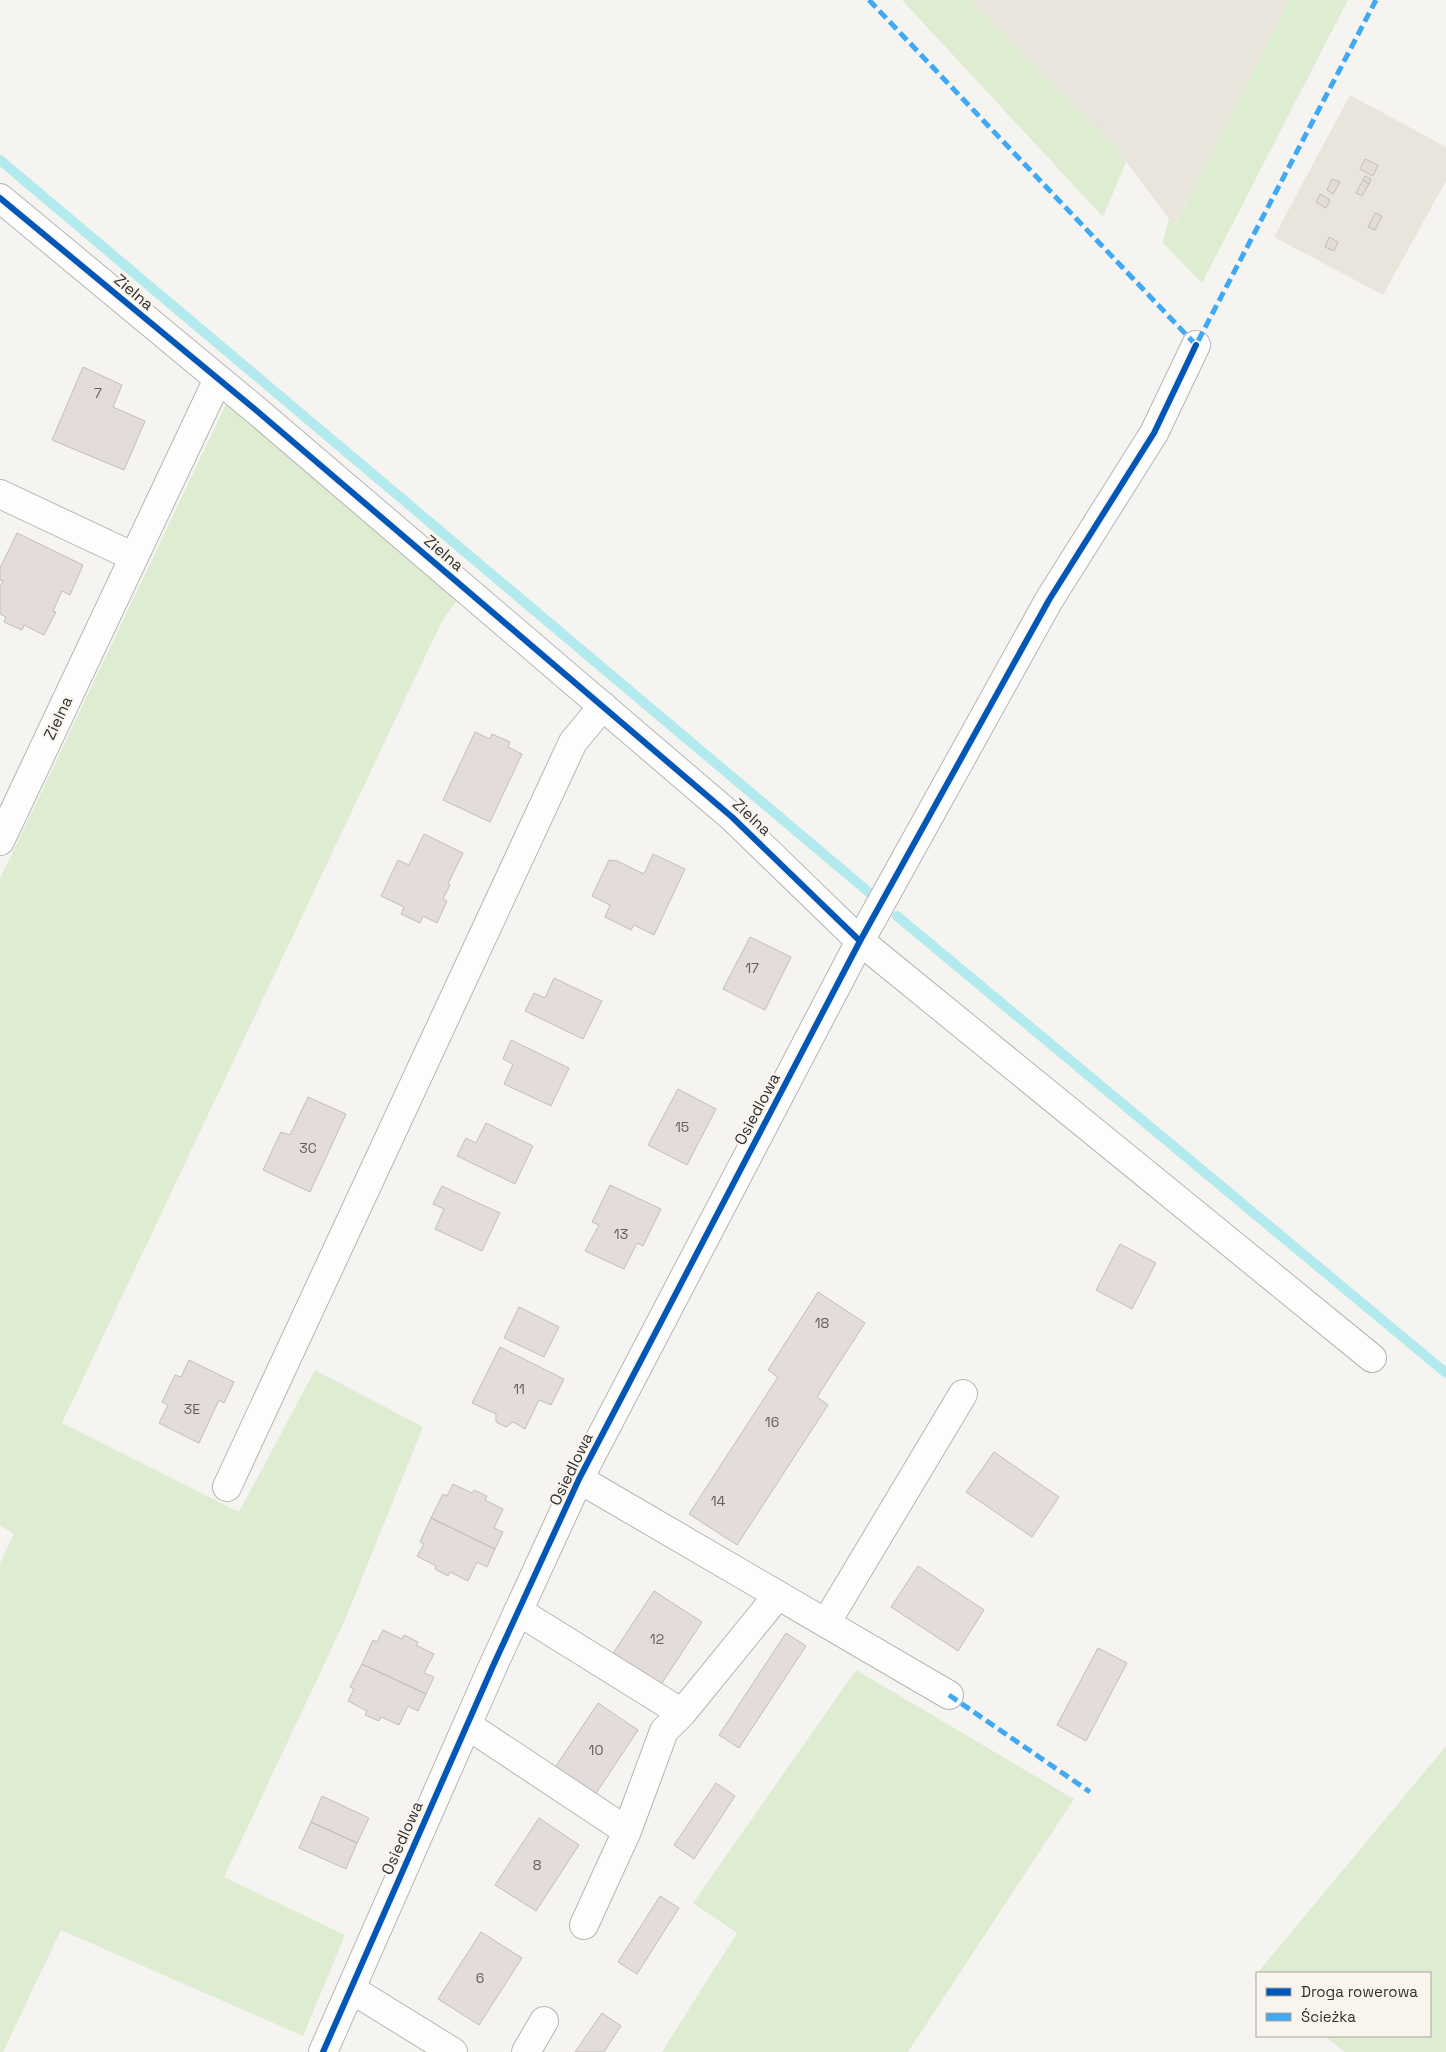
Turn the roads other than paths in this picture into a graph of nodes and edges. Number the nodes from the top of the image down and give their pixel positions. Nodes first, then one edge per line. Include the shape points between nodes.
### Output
1 (0, 198) edge
2 (1196, 345) dead end
3 (218, 379) junction
4 (0, 494) edge
5 (134, 557) junction
6 (603, 706) junction
7 (3, 827) edge
8 (860, 940) junction
9 (1372, 1358) dead end
10 (963, 1394) dead end
11 (579, 1479) junction
12 (227, 1487) dead end
13 (778, 1595) junction
14 (518, 1611) junction
15 (826, 1623) junction
16 (949, 1694) dead end
17 (682, 1713) junction
18 (466, 1725) junction
19 (627, 1831) junction
20 (584, 1925) dead end
21 (351, 1989) junction
22 (544, 2021) dead end
23 (323, 2052) edge
24 (453, 2052) edge
25 (526, 2052) edge

1 - 3 street, Zielna
2 - 8 street, Osiedlowa via 1154,433 1049,600
3 - 5 street, Zielna
3 - 6 street, Zielna
4 - 5 street
5 - 7 street, Zielna
6 - 8 street, Zielna via 732,817
6 - 12 street via 572,742
8 - 9 street, Zielna
8 - 11 street, Osiedlowa
10 - 15 street
11 - 13 street
11 - 14 street, Osiedlowa
13 - 15 street
13 - 17 street
14 - 17 street
14 - 18 street, Osiedlowa
15 - 16 street
17 - 19 street via 664,1731
18 - 19 street
18 - 21 street, Osiedlowa
19 - 20 street
21 - 23 street, Osiedlowa
21 - 24 street
22 - 25 street

